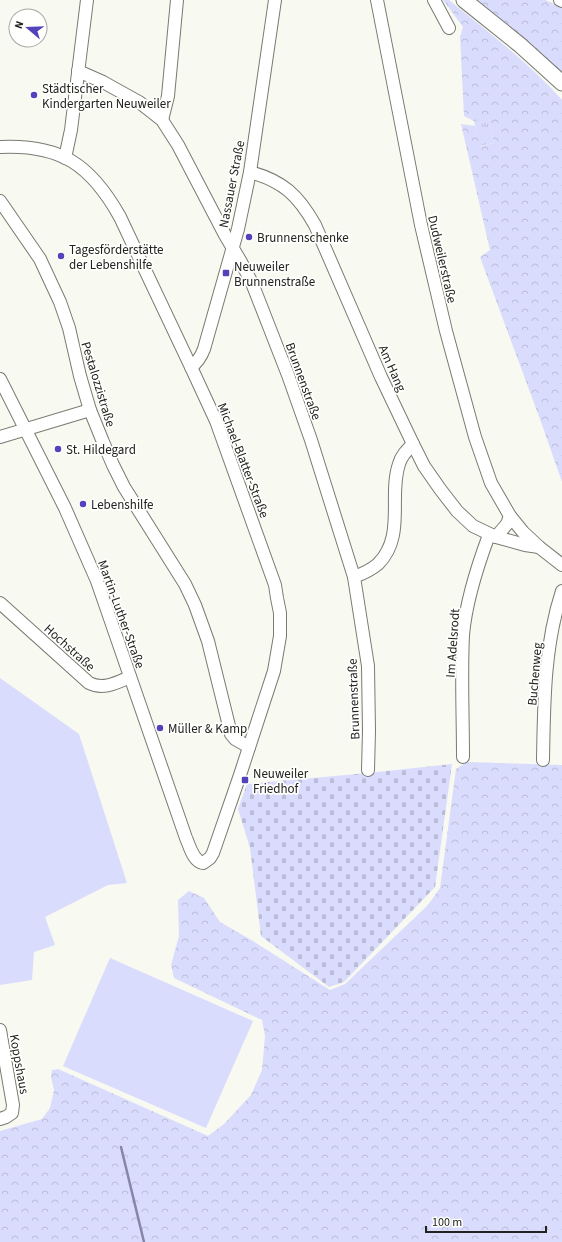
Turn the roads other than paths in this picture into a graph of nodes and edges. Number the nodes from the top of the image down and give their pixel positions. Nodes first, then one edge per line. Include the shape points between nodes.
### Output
1 (87, 0) edge
2 (177, 0) edge
3 (275, 0) edge
4 (377, 0) edge
5 (434, 0) edge
6 (464, 0) edge
7 (450, 28) dead end
8 (542, 64) junction
9 (78, 71) junction
10 (562, 83) edge
11 (562, 87) edge
12 (162, 120) junction
13 (0, 147) edge
14 (65, 158) junction
15 (250, 172) junction
16 (0, 201) edge
17 (232, 249) junction
18 (191, 367) junction
19 (0, 379) edge
20 (90, 410) junction
21 (26, 429) junction
22 (0, 437) edge
23 (413, 444) junction
24 (510, 516) junction
25 (492, 536) junction
26 (539, 547) junction
27 (562, 565) edge
28 (354, 577) junction
29 (562, 591) edge
30 (0, 603) edge
31 (130, 677) junction
32 (249, 747) junction
33 (463, 757) dead end
34 (543, 760) dead end
35 (368, 770) dead end
36 (203, 863) joint
37 (0, 1030) edge
38 (0, 1119) edge

1 - 9 street
2 - 12 street via 168,96
3 - 15 street, Nassauer Straße
4 - 24 street, Dudweilerstraße via 421,225 446,331 475,437 491,483
5 - 7 street
6 - 8 main road
8 - 10 main road
8 - 11 main road
9 - 12 street, Brunnenstraße via 139,102
9 - 14 street
12 - 17 street, Brunnenstraße via 178,145
13 - 14 street, Michael-Blatter-Straße via 34,148
14 - 18 street, Michael-Blatter-Straße via 88,172 111,201
15 - 17 street, Nassauer Straße
15 - 23 street, Am Hang via 283,185 306,208
16 - 20 street, Pestalozzistraße via 40,259 58,296
17 - 18 street, Nassauer Straße via 204,349 201,357
17 - 28 street, Brunnenstraße via 252,283 288,375
18 - 32 street, Michael-Blatter-Straße via 227,450 275,585 280,613 277,658
19 - 21 street, Martin-Luther-Straße
20 - 21 street
20 - 32 street, Pestalozzistraße via 124,487 185,584 195,605 208,641 231,734
21 - 22 street
21 - 31 street, Martin-Luther-Straße via 94,575
23 - 25 street, Am Hang via 424,466 457,511 473,526
23 - 28 street via 404,453 396,475 392,540 378,564
24 - 25 street via 507,524
24 - 26 street, Dudweilerstraße
25 - 26 street, Am Hang
25 - 33 street, Im Adelsrodt via 473,584 467,610 464,634
26 - 27 street, Dudweilerstraße
28 - 35 street, Brunnenstraße via 368,666
29 - 34 street, Buchenweg via 547,664
30 - 31 street, Hochstraße via 94,686 106,686
31 - 36 street, Martin-Luther-Straße via 186,838 193,855
32 - 36 street, Michael-Blatter-Straße via 213,853
37 - 38 street, Koppshaus via 13,1105 12,1113

